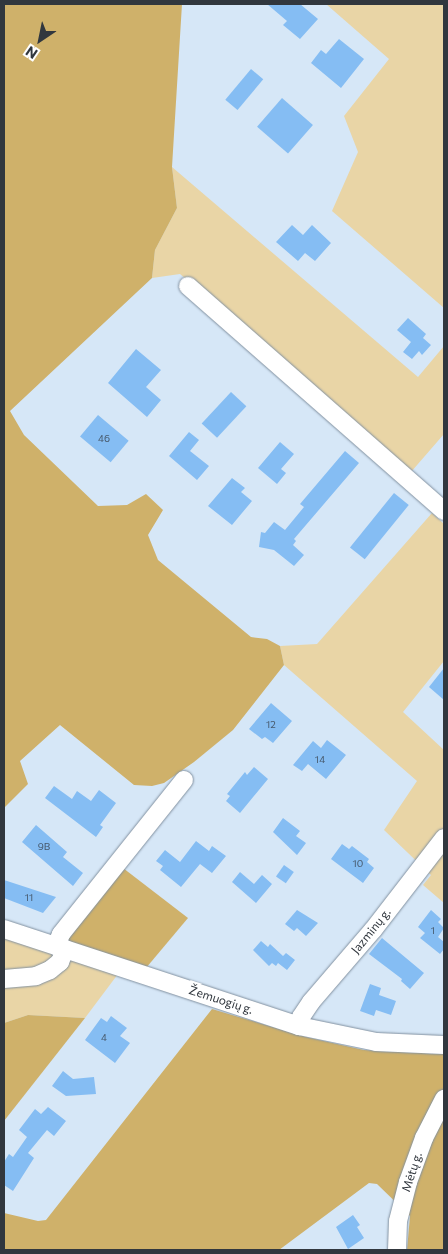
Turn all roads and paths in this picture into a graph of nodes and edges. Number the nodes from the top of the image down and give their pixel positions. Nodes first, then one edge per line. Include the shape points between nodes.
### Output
1 (188, 286) dead end
2 (444, 511) edge
3 (184, 780) dead end
4 (444, 838) edge
5 (4, 929) edge
6 (60, 948) junction
7 (4, 979) edge
8 (299, 1026) junction
9 (444, 1045) edge
10 (444, 1099) edge
11 (397, 1250) edge

1 - 2 street
3 - 6 street via 61,934
4 - 8 street, Jazminų g. via 373,930 311,1002
5 - 6 street, Žemuogių g.
6 - 7 street via 60,962 50,970 36,976
6 - 8 street, Žemuogių g.
8 - 9 street, Žemuogių g. via 376,1042
10 - 11 street, Mėtų g. via 408,1182 398,1221

